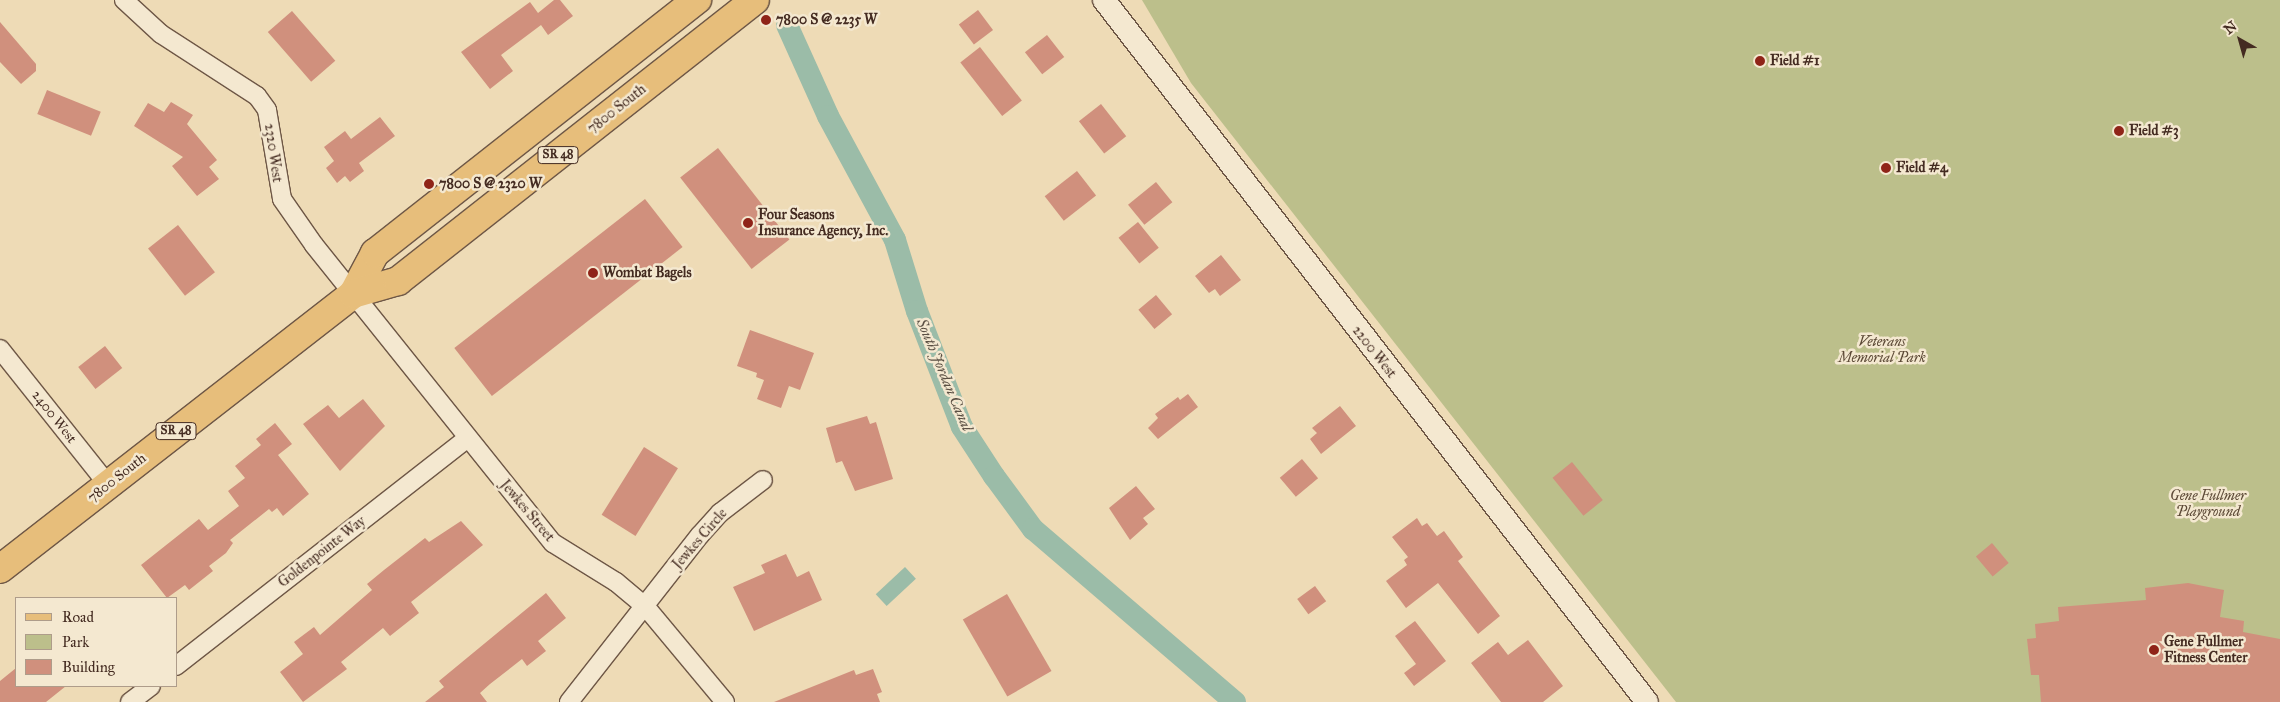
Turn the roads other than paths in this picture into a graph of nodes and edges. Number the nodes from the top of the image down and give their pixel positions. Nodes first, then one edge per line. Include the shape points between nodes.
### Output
1 (124, 0) edge
2 (697, 0) edge
3 (755, 0) edge
4 (1104, 0) edge
5 (353, 294) junction
6 (0, 349) edge
7 (468, 438) junction
8 (763, 480) dead end
9 (108, 485) junction
10 (0, 569) edge
11 (646, 606) junction
12 (178, 664) edge
13 (150, 687) edge
14 (130, 702) edge
15 (569, 702) edge
16 (725, 702) edge
17 (1647, 702) edge

1 - 5 street, 2320 West via 160,34 257,96 267,110 282,199
2 - 5 main road, 7800 South / SR 48 via 375,253
3 - 5 main road, 7800 South / SR 48 via 398,281
4 - 17 street, 2200 West
5 - 7 street, Jewkes Street
5 - 9 main road, 7800 South / SR 48
6 - 9 street, 2400 West
7 - 11 street, Jewkes Street via 553,543 616,582
7 - 12 street, Goldenpointe Way
8 - 11 street, Jewkes Circle via 720,513
9 - 10 main road, 7800 South / SR 48
11 - 15 street, Jewkes Circle
11 - 16 street, Jewkes Street
13 - 14 street

